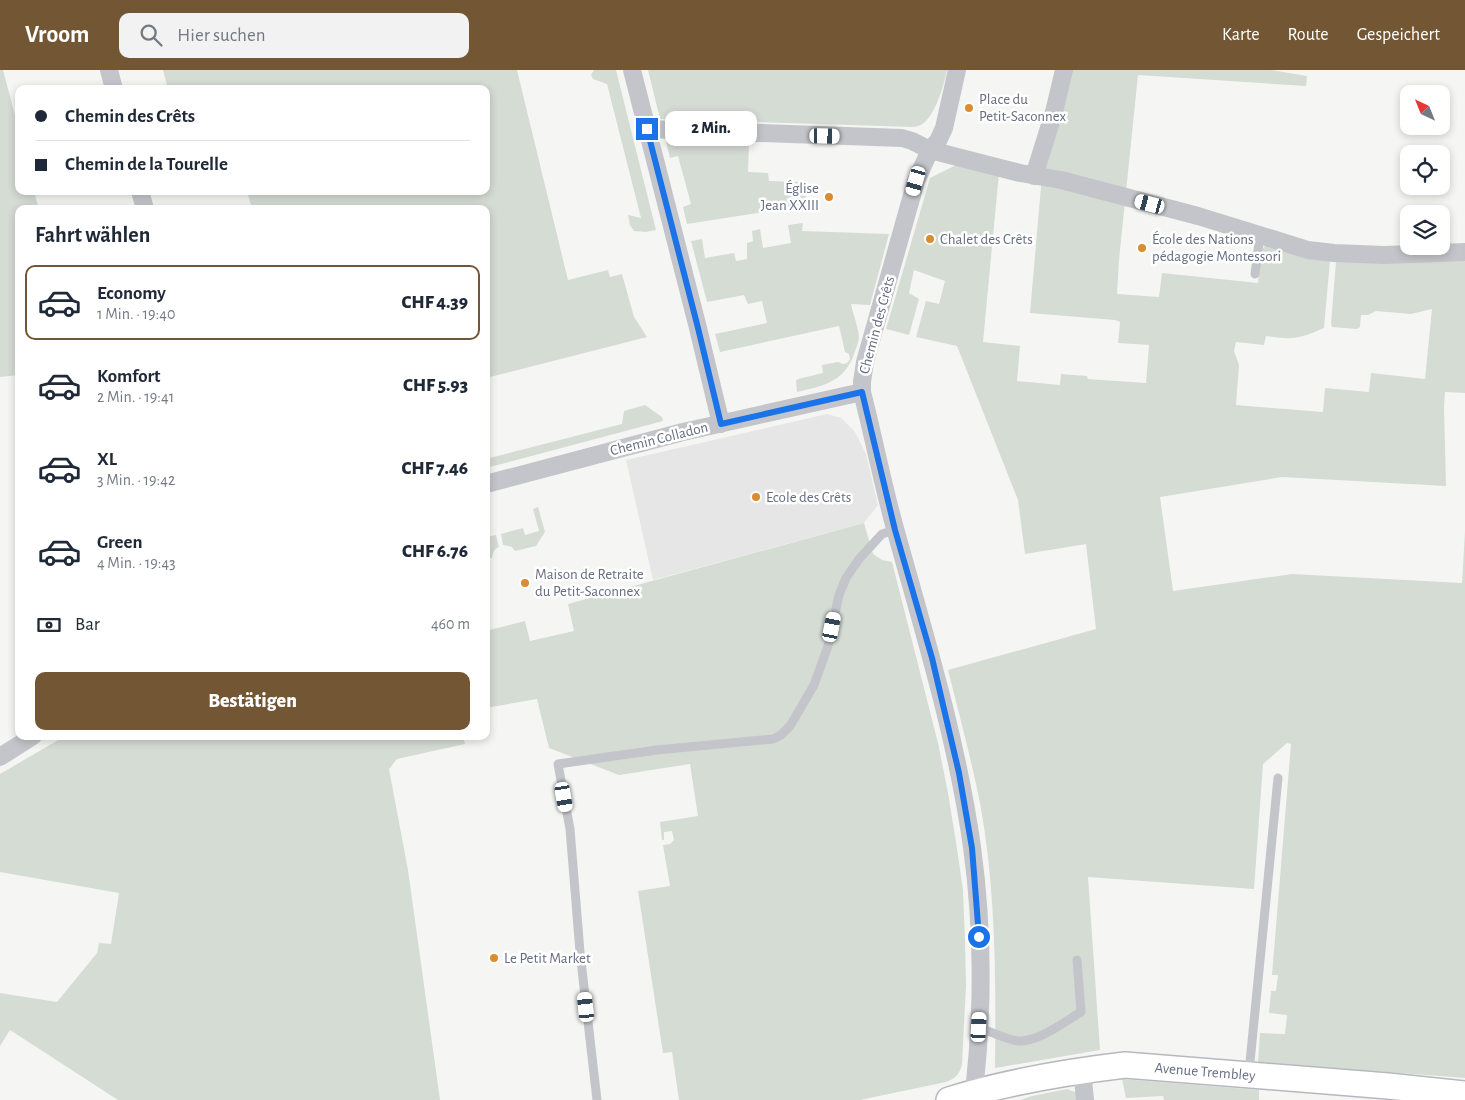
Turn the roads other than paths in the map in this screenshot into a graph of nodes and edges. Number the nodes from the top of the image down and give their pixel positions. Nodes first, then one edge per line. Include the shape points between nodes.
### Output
1 (109, 70) edge
2 (632, 70) edge
3 (957, 70) edge
4 (1064, 70) edge
5 (113, 85) edge
6 (647, 129) junction
7 (930, 150) junction
8 (1034, 176) junction
9 (1260, 235) junction
10 (1465, 252) edge
11 (1254, 274) dead end
12 (862, 392) junction
13 (721, 424) junction
14 (490, 483) edge
15 (895, 530) junction
16 (26, 740) edge
17 (0, 756) edge
18 (1278, 778) dead end
19 (1078, 960) dead end
20 (979, 1027) junction
21 (1082, 1070) junction
22 (1249, 1075) junction
23 (1388, 1093) edge
24 (1465, 1094) edge
25 (973, 1096) edge
26 (597, 1100) edge
27 (949, 1100) edge
28 (1085, 1100) edge

1 - 5 street
2 - 6 street
3 - 7 street via 944,128
4 - 8 street
6 - 7 street via 902,138
6 - 13 street
7 - 8 street
7 - 12 street, Chemin des Crêts via 916,181 865,362
8 - 9 street via 1061,180
9 - 10 street via 1308,250 1334,253
9 - 11 lane
12 - 13 street, Chemin Colladon
12 - 15 street, Chemin des Crêts
13 - 14 street, Chemin Colladon
15 - 20 street, Chemin des Crêts via 938,684 972,848 978,918
15 - 26 lane via 882,534 846,578 814,685 790,726 781,735 773,739 558,764 570,829
16 - 17 street
18 - 22 lane
19 - 20 lane via 1081,1012 1044,1035 1029,1040 1014,1041
20 - 25 street, Chemin des Crêts
21 - 22 street, Avenue Trembley via 1125,1065
21 - 25 street, Avenue Trembley
21 - 28 street
22 - 23 street, Avenue Trembley
23 - 24 street, Avenue Trembley
25 - 27 street, Avenue Trembley

